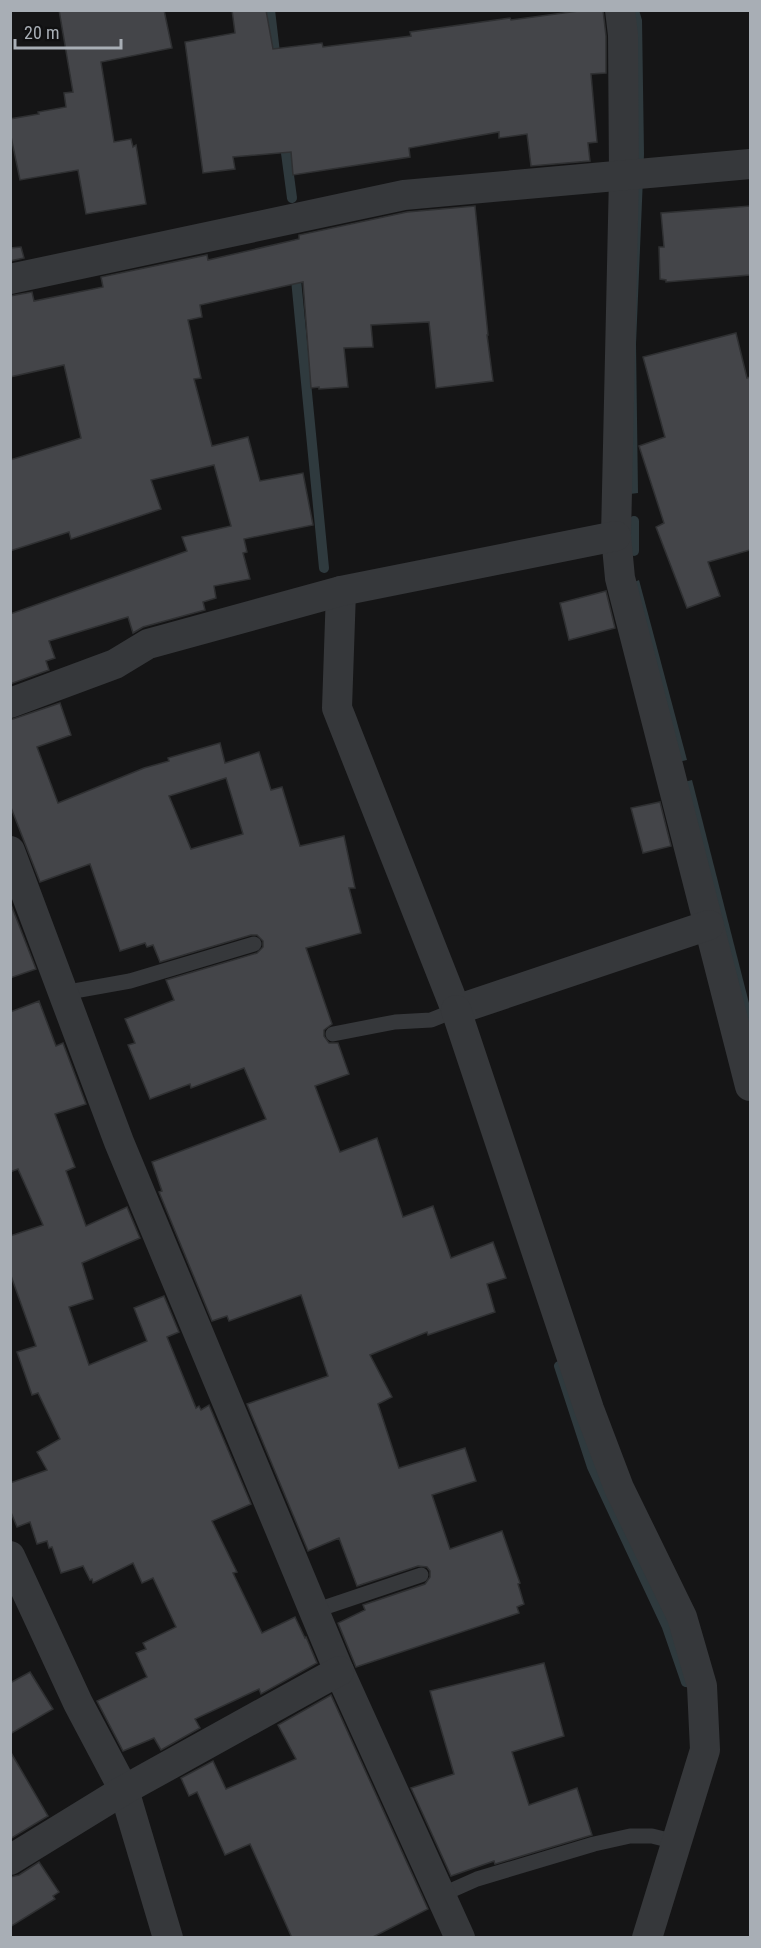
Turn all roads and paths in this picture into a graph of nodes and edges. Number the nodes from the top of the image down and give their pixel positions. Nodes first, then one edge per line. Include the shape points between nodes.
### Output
1 (620, 10) edge
2 (750, 164) edge
3 (624, 176) junction
4 (10, 279) edge
5 (616, 536) junction
6 (341, 591) junction
7 (10, 703) edge
8 (10, 851) edge
9 (18, 891) edge
10 (710, 924) junction
11 (254, 944) dead end
12 (63, 993) junction
13 (456, 1010) junction
14 (333, 1035) dead end
15 (750, 1086) edge
16 (10, 1556) edge
17 (421, 1575) dead end
18 (314, 1611) junction
19 (339, 1671) junction
20 (124, 1790) junction
21 (676, 1842) junction
22 (10, 1860) edge
23 (441, 1895) junction
24 (168, 1938) edge
25 (460, 1938) edge
26 (646, 1938) edge

1 - 3 street
2 - 3 street
3 - 4 street via 404,195
3 - 5 street
5 - 6 street
5 - 10 street via 621,578
6 - 7 street via 148,644 115,664
6 - 13 street via 337,708
8 - 9 street
9 - 12 street
10 - 13 street
10 - 15 street
11 - 12 lane via 130,981
12 - 18 street via 118,1142
13 - 14 lane via 431,1020 394,1022
13 - 21 street via 589,1409 619,1488 682,1617 702,1686 705,1749
16 - 20 street via 78,1703
17 - 18 lane
18 - 19 street
19 - 20 street
19 - 23 street
20 - 22 street
20 - 24 street
21 - 23 lane via 630,1836 594,1844 477,1879
21 - 26 street
23 - 25 street

